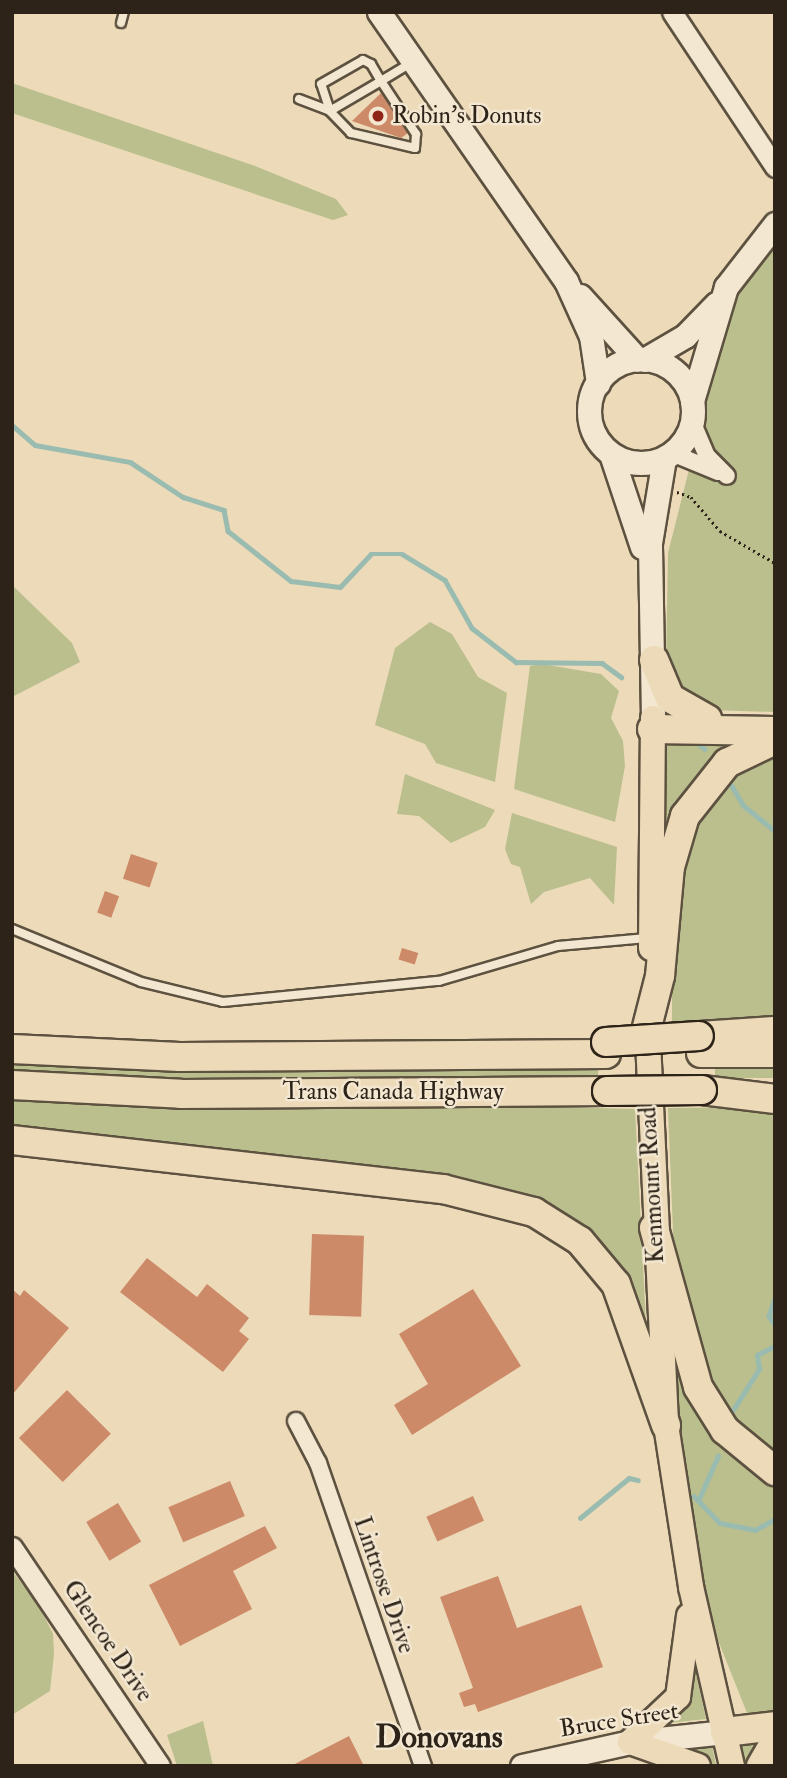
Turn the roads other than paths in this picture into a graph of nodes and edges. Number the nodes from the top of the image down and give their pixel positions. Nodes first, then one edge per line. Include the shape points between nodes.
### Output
1 (124, 12) edge
2 (379, 12) edge
3 (672, 12) edge
4 (121, 23) dead end
5 (415, 60) junction
6 (381, 81) junction
7 (299, 99) dead end
8 (330, 111) junction
9 (775, 167) edge
10 (775, 224) edge
11 (566, 281) junction
12 (721, 299) junction
13 (641, 360) junction
14 (598, 383) junction
15 (692, 411) junction
16 (611, 454) junction
17 (668, 455) junction
18 (650, 598) junction
19 (654, 660) junction
20 (707, 719) junction
21 (775, 721) edge
22 (652, 723) junction
23 (775, 731) edge
24 (775, 740) edge
25 (12, 929) edge
26 (652, 938) junction
27 (647, 1027) junction
28 (775, 1031) edge
29 (699, 1044) junction
30 (12, 1049) edge
31 (775, 1053) edge
32 (12, 1085) edge
33 (702, 1090) junction
34 (775, 1091) edge
35 (775, 1099) edge
36 (12, 1140) edge
37 (654, 1228) junction
38 (296, 1422) dead end
39 (666, 1425) junction
40 (775, 1471) edge
41 (12, 1547) edge
42 (691, 1587) junction
43 (775, 1727) edge
44 (725, 1732) junction
45 (629, 1742) junction
46 (775, 1742) edge
47 (160, 1766) edge
48 (423, 1766) edge
49 (522, 1766) edge
50 (698, 1766) edge
51 (732, 1766) edge
52 (761, 1766) edge

1 - 4 lane
2 - 5 main road
3 - 9 street
5 - 6 lane
5 - 11 main road
6 - 8 lane
6 - 8 lane via 363,60 345,66 321,84
6 - 8 lane via 416,134 415,148 351,133
7 - 8 lane
10 - 12 main road via 747,252
11 - 13 main road
11 - 14 main road via 591,336
12 - 13 main road via 685,336
12 - 15 main road
13 - 14 main road via 619,364
13 - 15 main road via 678,376
14 - 16 main road via 590,416
15 - 17 main road
15 - 17 street via 707,456 727,476
16 - 17 main road via 637,463
16 - 18 main road, Kenmount Road via 639,523
17 - 18 main road, Kenmount Road via 656,492
18 - 19 main road, Kenmount Road
19 - 20 highway via 670,698
19 - 22 main road, Kenmount Road
20 - 21 highway
20 - 22 highway
22 - 23 highway
22 - 26 main road, Kenmount Road
24 - 27 highway via 727,763 685,816 670,867 660,976
25 - 26 lane via 141,982 223,1002 439,981 558,946
26 - 27 main road, Kenmount Road
27 - 37 main road, Kenmount Road
28 - 29 highway
29 - 30 highway, Trans Canada Highway via 405,1055 165,1057
29 - 31 highway, Trans Canada Highway
32 - 33 highway, Trans Canada Highway, bridge via 181,1094
33 - 34 highway, Trans Canada Highway
33 - 35 highway
36 - 39 highway via 443,1189 534,1212 580,1241 616,1283
37 - 39 main road, Kenmount Road
37 - 40 highway via 698,1387 725,1430
38 - 48 street, Lintrose Drive via 318,1463
39 - 42 main road, Kenmount Road
41 - 47 street, Glencoe Drive
42 - 44 main road, Kenmount Road
42 - 45 main road via 682,1689 668,1711
43 - 44 highway
44 - 45 main road, Bruce Street
44 - 51 main road, Kenmount Road
45 - 49 main road, Bruce Street
45 - 50 main road
46 - 52 highway

